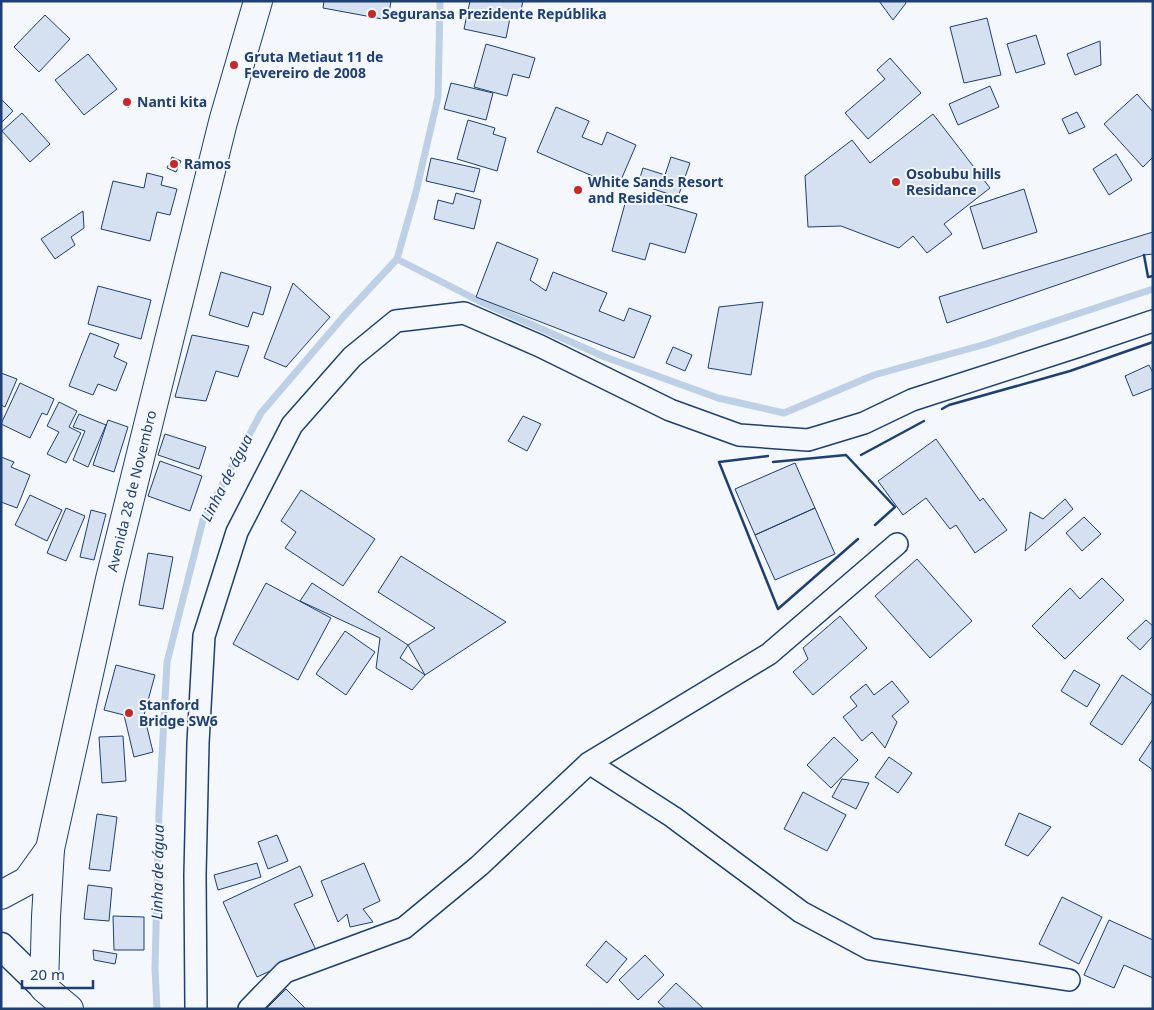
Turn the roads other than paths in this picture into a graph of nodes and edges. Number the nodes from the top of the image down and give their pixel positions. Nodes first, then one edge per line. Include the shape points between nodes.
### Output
1 (258, 1) edge
2 (1153, 321) edge
3 (897, 544) dead end
4 (589, 763) junction
5 (50, 848) junction
6 (1, 895) edge
7 (1, 946) edge
8 (1069, 980) dead end
9 (44, 988) junction
10 (69, 1009) edge
11 (196, 1009) edge
12 (249, 1009) edge

1 - 5 main road, Avenida 28 de Novembro via 223,122 115,560
2 - 11 street via 912,400 864,423 808,440 740,435 670,410 540,346 464,313 396,321 352,357 292,425 237,532 204,636 195,876
3 - 4 street via 769,654
4 - 8 street via 673,817 801,912 870,950
4 - 12 street via 479,866 404,928 285,972
5 - 6 main road via 27,880
5 - 9 main road, Avenida 28 de Novembro
7 - 9 street
9 - 10 main road

